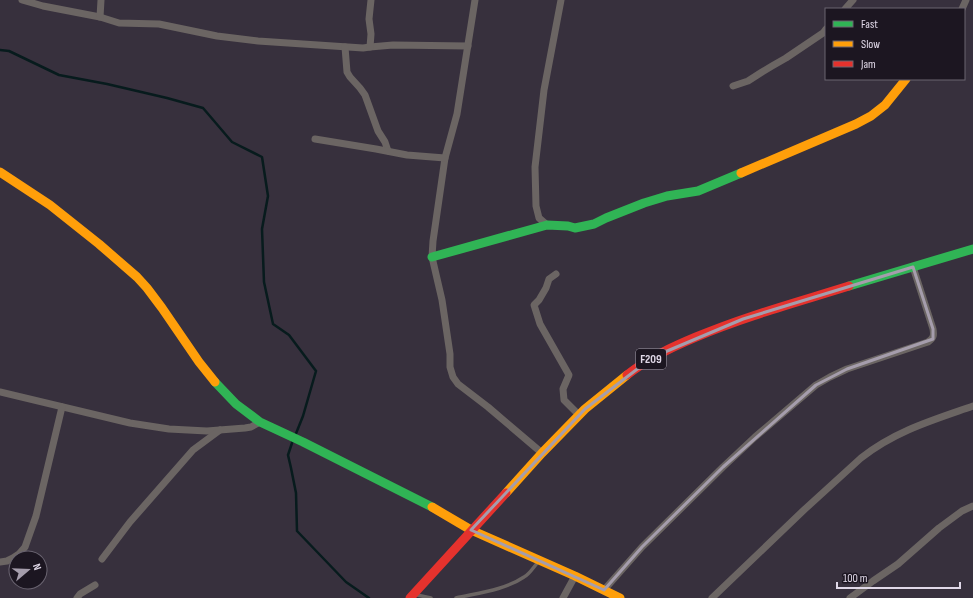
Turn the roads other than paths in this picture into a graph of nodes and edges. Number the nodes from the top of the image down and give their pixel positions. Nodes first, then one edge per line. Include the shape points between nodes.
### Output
1 (22, 0) edge
2 (101, 0) edge
3 (370, 0) edge
4 (475, 0) edge
5 (561, 0) edge
6 (853, 0) edge
7 (846, 8) edge
8 (100, 17) junction
9 (825, 30) edge
10 (468, 46) junction
11 (345, 47) junction
12 (370, 47) junction
13 (905, 80) edge
14 (733, 86) dead end
15 (315, 139) dead end
16 (388, 151) junction
17 (445, 158) junction
18 (0, 172) edge
19 (547, 225) junction
20 (973, 249) edge
21 (432, 257) junction
22 (913, 267) junction
23 (556, 274) dead end
24 (0, 392) edge
25 (62, 406) junction
26 (973, 406) edge
27 (579, 415) junction
28 (260, 422) junction
29 (220, 430) junction
30 (542, 453) junction
31 (973, 506) edge
32 (471, 530) junction
33 (102, 559) dead end
34 (539, 560) junction
35 (0, 562) edge
36 (575, 576) junction
37 (95, 585) dead end
38 (604, 590) junction
39 (412, 596) edge
40 (77, 598) edge
41 (431, 598) edge
42 (456, 598) edge
43 (563, 598) edge
44 (620, 598) edge
45 (712, 598) edge
46 (850, 598) edge

1 - 8 street
2 - 8 street
3 - 12 street
4 - 10 street
5 - 19 street via 544,90 535,167 536,206 539,218
6 - 7 street
8 - 11 street via 119,23 158,24 217,36
9 - 14 street via 748,81
10 - 12 street
10 - 17 street via 457,114
11 - 12 street
11 - 16 street via 347,72 365,96
13 - 19 main road via 885,105 872,116 707,188 644,203 594,224 575,228
15 - 16 street
16 - 17 street
17 - 21 street
18 - 28 main road via 50,205 137,277 222,390
19 - 21 main road
20 - 22 main road, F209
21 - 30 street via 442,300 453,377 458,384
22 - 27 main road, F209 via 743,319 674,346 632,371
22 - 38 street via 933,329 933,339 847,369 816,385 723,467 642,547
23 - 27 street via 549,279 534,306 540,324 569,374 563,389 564,400
24 - 25 street
25 - 29 street via 130,423 169,429
25 - 35 street via 36,516 25,547 13,558
26 - 45 street via 901,432 870,450
27 - 30 main road, F209
28 - 29 street via 251,427
28 - 32 main road via 428,505
29 - 33 street via 193,450 130,522
30 - 32 main road, F209
31 - 46 street via 939,528 898,564
32 - 34 main road
32 - 39 main road, F209
34 - 36 main road
34 - 42 lane via 525,577 510,585
36 - 38 main road
36 - 43 street
37 - 40 street
38 - 44 main road
39 - 41 lane

